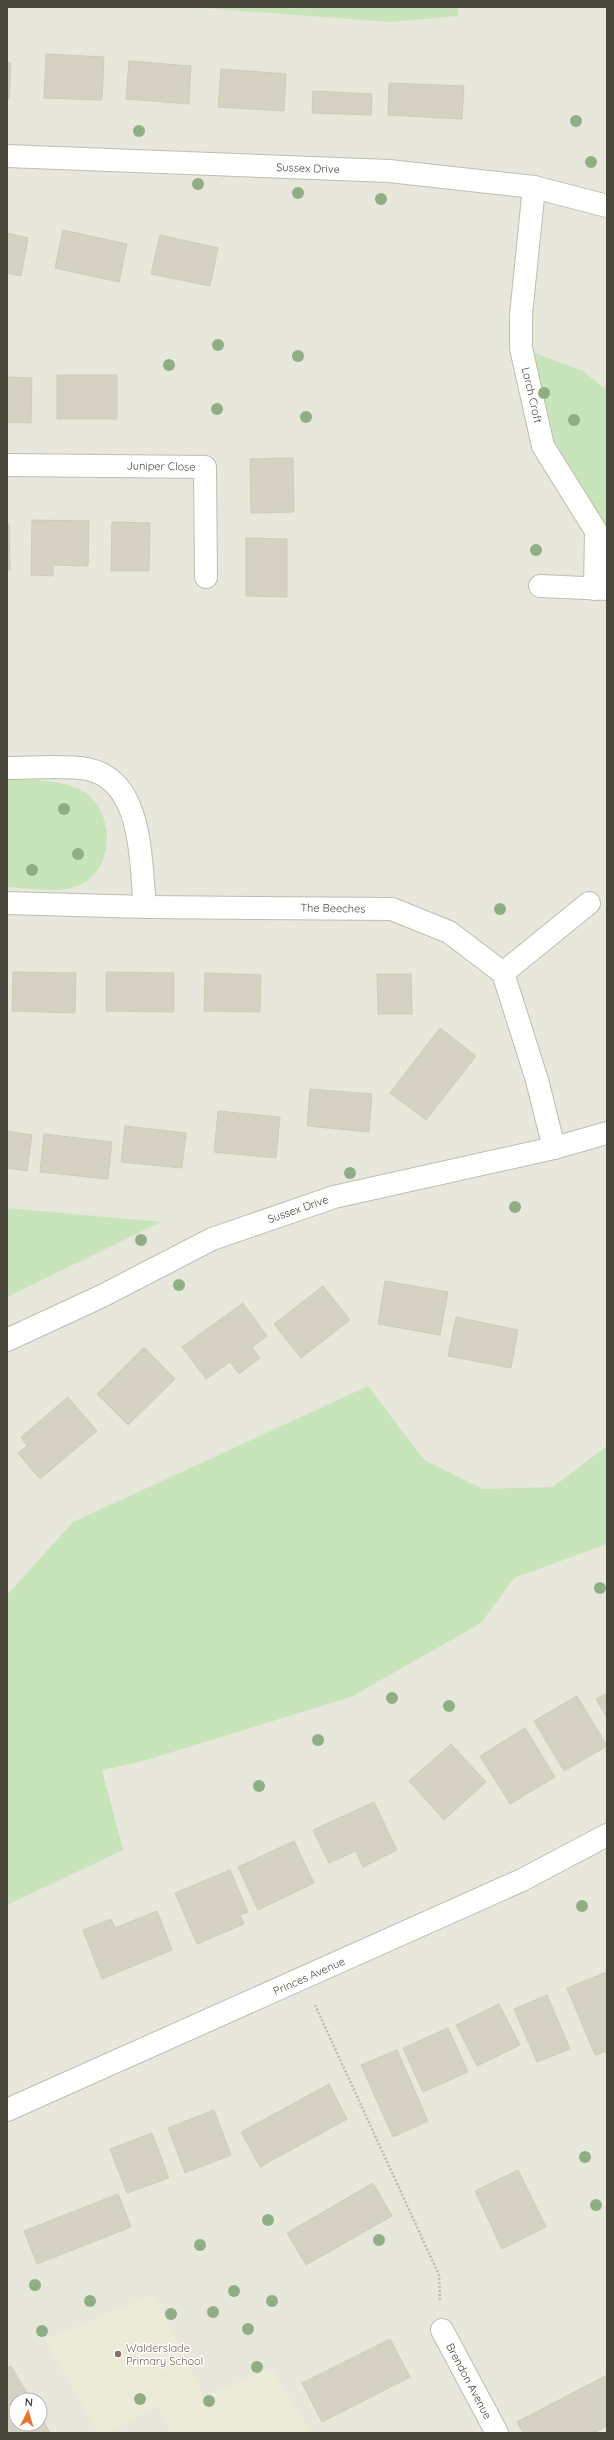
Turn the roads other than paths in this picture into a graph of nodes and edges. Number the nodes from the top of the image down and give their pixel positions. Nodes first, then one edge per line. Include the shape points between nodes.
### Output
1 (7, 156) edge
2 (534, 187) junction
3 (607, 206) edge
4 (7, 465) edge
5 (206, 577) dead end
6 (540, 586) dead end
7 (601, 589) edge
8 (7, 768) edge
9 (7, 903) edge
10 (589, 904) dead end
11 (144, 907) junction
12 (502, 973) junction
13 (607, 1133) edge
14 (554, 1148) junction
15 (7, 1340) edge
16 (607, 1835) edge
17 (7, 2110) edge
18 (442, 2330) road end
19 (497, 2433) edge

1 - 2 street, Sussex Drive via 390,172
2 - 3 street, Sussex Drive
2 - 7 street, Larch Croft via 521,315 521,348 543,446 596,531
4 - 5 street, Juniper Close via 205,467
6 - 7 street, Larch Croft
8 - 11 street via 87,769 112,780 126,796 138,832
9 - 11 street, The Beeches
10 - 12 street
11 - 12 street, The Beeches via 392,909 449,932
12 - 14 street via 537,1080
13 - 14 street, Sussex Drive
14 - 15 street, Sussex Drive via 334,1196 212,1239 102,1296
16 - 17 street, Princes Avenue via 522,1880
18 - 19 street, Brendon Avenue

